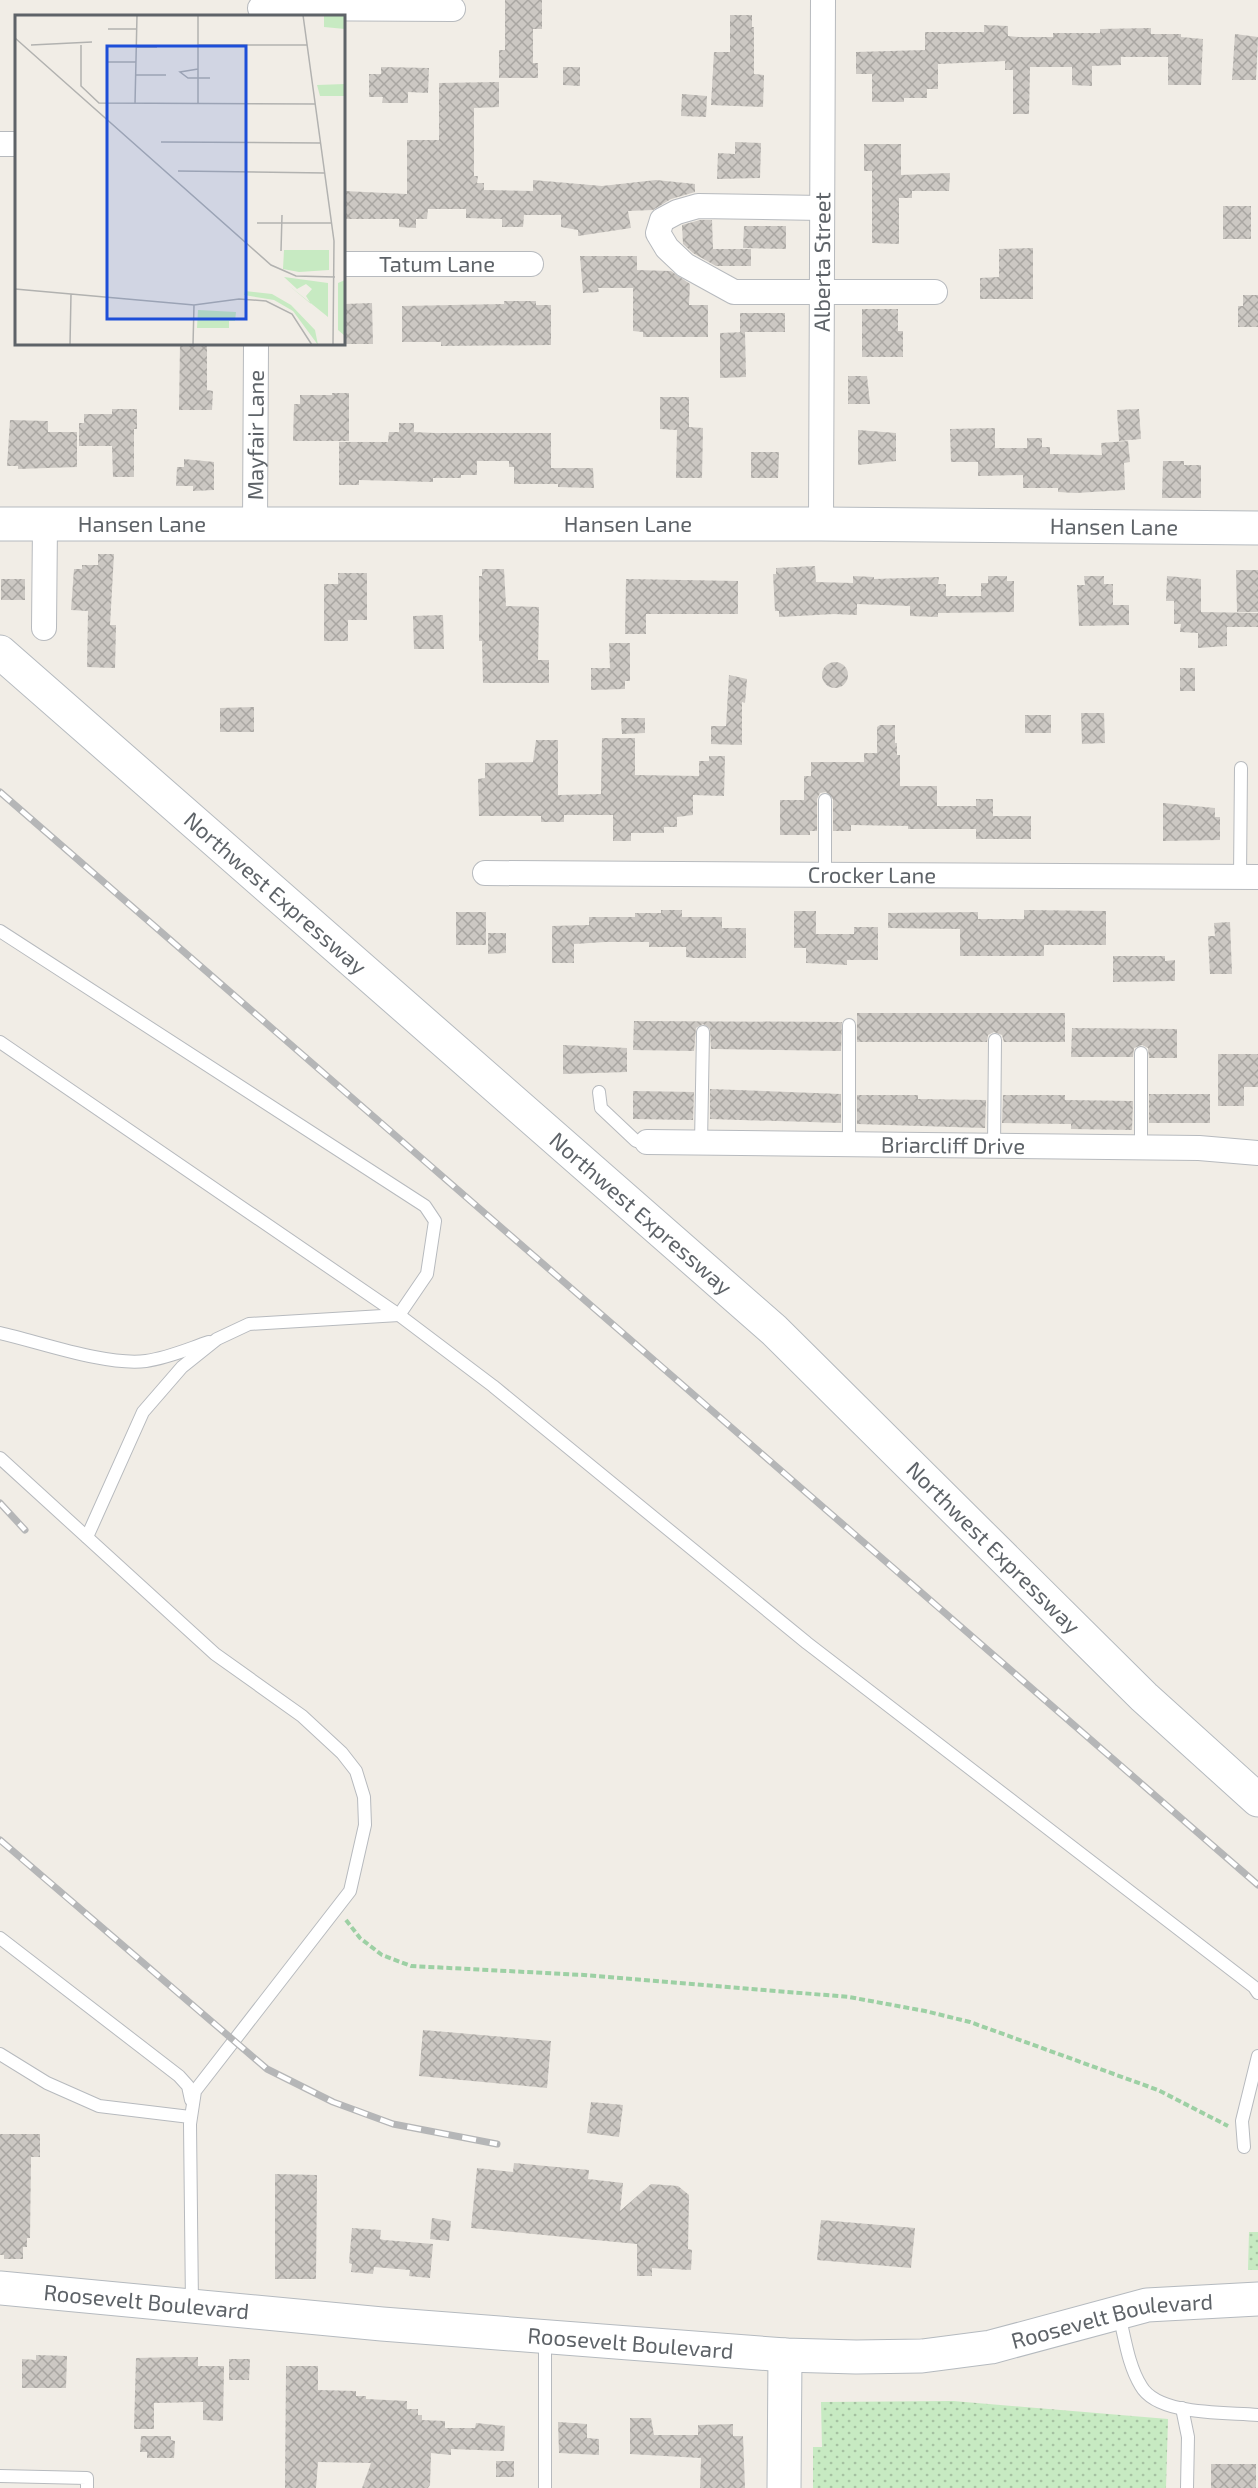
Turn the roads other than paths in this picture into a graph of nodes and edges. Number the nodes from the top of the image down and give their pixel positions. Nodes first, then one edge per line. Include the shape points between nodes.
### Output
1 (824, 0) edge
2 (260, 8) edge
3 (453, 9) dead end
4 (822, 208) junction
5 (345, 264) edge
6 (531, 264) dead end
7 (822, 292) junction
8 (935, 292) dead end
9 (256, 345) edge
10 (0, 524) edge
11 (45, 524) junction
12 (821, 524) junction
13 (255, 525) junction
14 (1258, 528) edge
15 (44, 628) dead end
16 (0, 652) edge
17 (1241, 768) dead end
18 (825, 800) dead end
19 (485, 873) dead end
20 (825, 874) junction
21 (1249, 877) edge
22 (0, 931) edge
23 (849, 1025) dead end
24 (703, 1032) dead end
25 (995, 1040) dead end
26 (0, 1042) edge
27 (1141, 1053) dead end
28 (599, 1092) dead end
29 (647, 1142) joint
30 (701, 1143) junction
31 (849, 1144) junction
32 (994, 1146) junction
33 (1141, 1147) junction
34 (1258, 1153) edge
35 (399, 1315) junction
36 (0, 1333) edge
37 (218, 1339) junction
38 (0, 1458) edge
39 (87, 1537) junction
40 (1258, 1800) edge
41 (0, 1938) edge
42 (1258, 1993) edge
43 (0, 2054) edge
44 (1258, 2055) edge
45 (191, 2113) junction
46 (1244, 2147) road end
47 (0, 2288) edge
48 (1258, 2299) edge
49 (192, 2306) junction
50 (1118, 2311) junction
51 (545, 2336) junction
52 (785, 2355) junction
53 (1182, 2408) junction
54 (1258, 2415) edge
55 (0, 2476) edge
56 (87, 2488) edge
57 (545, 2488) edge
58 (784, 2488) edge
59 (1187, 2488) edge

1 - 4 street, Alberta Street
2 - 3 street
4 - 7 street, Alberta Street
4 - 7 street via 693,206 662,220 658,233 685,265 734,292
5 - 6 street, Tatum Lane
7 - 8 street
7 - 12 street, Alberta Street
9 - 13 street, Mayfair Lane
10 - 11 main road, Hansen Lane
11 - 13 main road, Hansen Lane
11 - 15 street
12 - 13 main road, Hansen Lane
12 - 14 main road, Hansen Lane
16 - 40 main road, Northwest Expressway via 774,1330 1144,1697
17 - 21 lane
18 - 20 lane
19 - 20 street, Crocker Lane
20 - 21 street, Crocker Lane
22 - 35 lane via 425,1206 435,1221 427,1274
23 - 31 lane
24 - 30 lane
25 - 32 lane
26 - 35 lane
27 - 33 lane
28 - 29 lane via 601,1108 636,1141
29 - 30 street, Briarcliff Drive
30 - 31 street, Briarcliff Drive
31 - 32 street, Briarcliff Drive
32 - 33 street, Briarcliff Drive
33 - 34 street, Briarcliff Drive
35 - 37 lane via 249,1324
35 - 42 lane via 493,1386 807,1643
36 - 37 lane via 108,1358 145,1361
37 - 39 lane via 182,1367 143,1412
38 - 39 lane
39 - 45 lane via 215,1654 302,1716 342,1753 356,1771 364,1797 365,1825 355,1878 338,1911 198,2084
41 - 45 lane via 179,2076 188,2086
43 - 45 lane via 47,2083 99,2106
44 - 46 lane via 1242,2121
45 - 49 lane
47 - 49 main road, Roosevelt Boulevard
48 - 50 main road, Roosevelt Boulevard via 1147,2305
49 - 51 main road, Roosevelt Boulevard
50 - 52 main road, Roosevelt Boulevard via 991,2347 922,2356
50 - 53 lane via 1141,2388 1152,2400
51 - 52 main road, Roosevelt Boulevard
51 - 57 lane
52 - 58 main road
53 - 54 lane
53 - 59 lane via 1188,2437
55 - 56 lane via 87,2478

